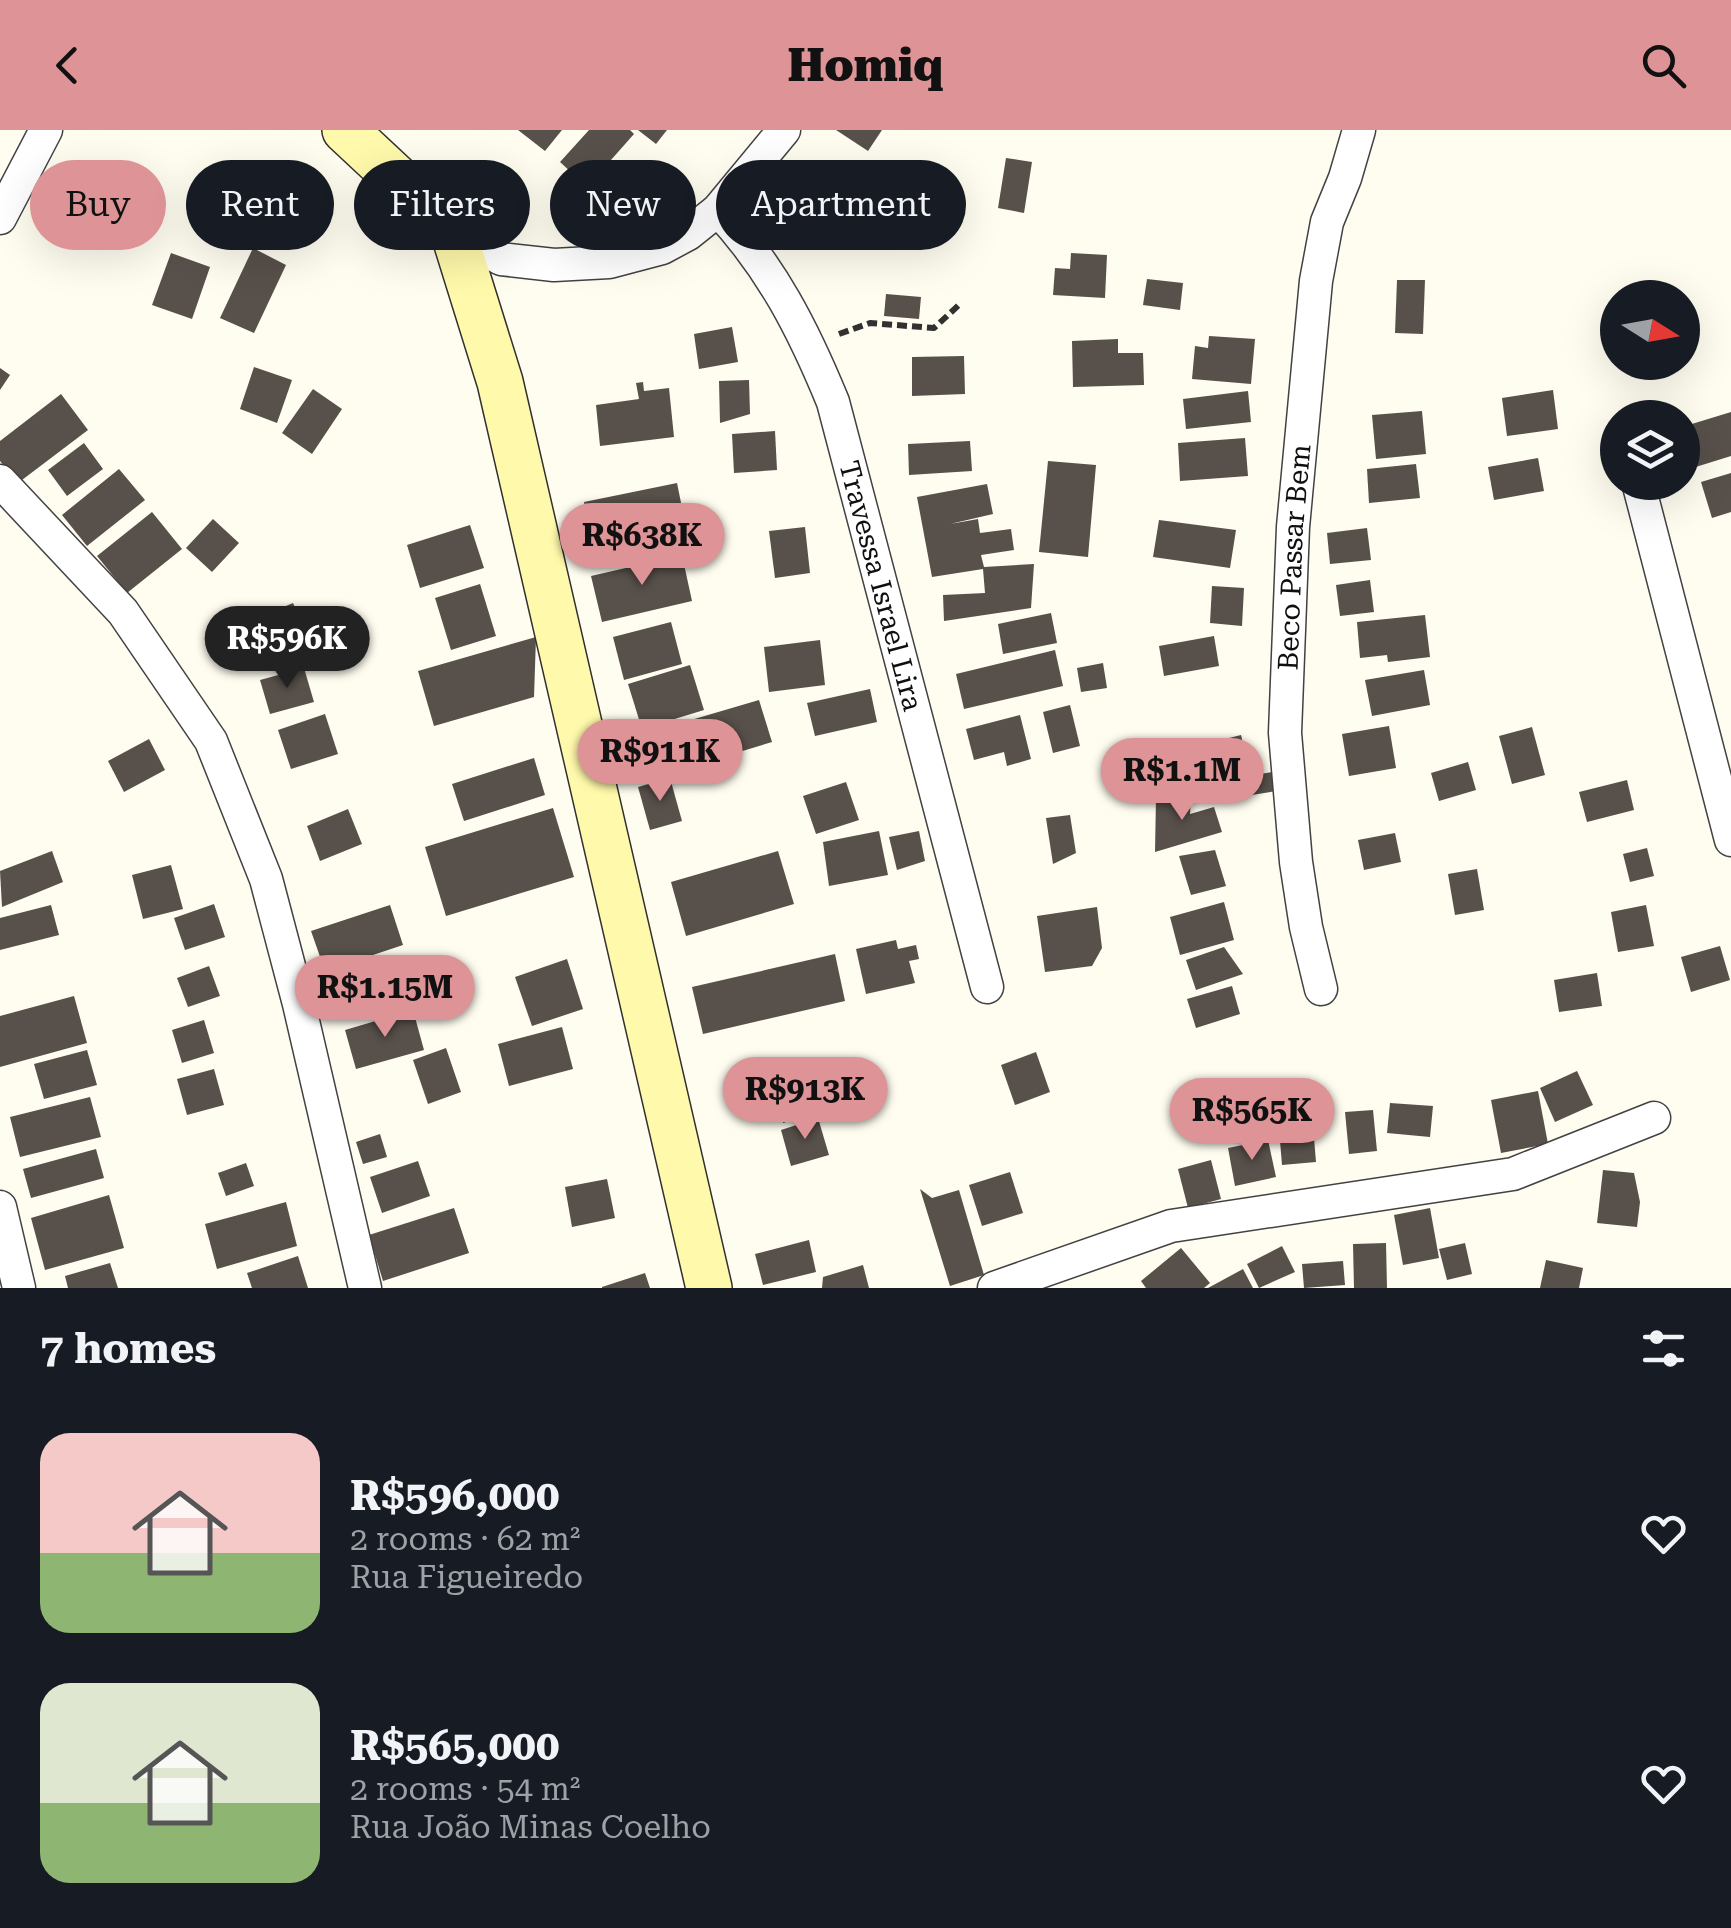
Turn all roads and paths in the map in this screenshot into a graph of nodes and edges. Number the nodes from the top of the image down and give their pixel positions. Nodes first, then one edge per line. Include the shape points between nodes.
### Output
1 (46, 130) edge
2 (345, 130) edge
3 (784, 130) edge
4 (1358, 130) edge
5 (377, 160) edge
6 (759, 160) edge
7 (716, 212) edge
8 (0, 218) edge
9 (459, 250) edge
10 (486, 250) edge
11 (753, 250) edge
12 (961, 302) dead end
13 (810, 345) junction
14 (0, 481) edge
15 (1643, 500) edge
16 (1731, 840) edge
17 (987, 987) dead end
18 (1321, 989) dead end
19 (1654, 1118) dead end
20 (0, 1207) edge
21 (19, 1288) edge
22 (366, 1288) edge
23 (709, 1288) edge
24 (994, 1288) edge

1 - 8 street
2 - 5 street
3 - 6 street
4 - 18 street, Beco Passar Bem via 1316,281 1284,732 1296,862
7 - 10 street via 662,248 609,262 501,259
9 - 23 street via 500,382
11 - 13 street, Travessa Israel Lira
12 - 13 path via 934,328 870,323
13 - 17 street, Travessa Israel Lira via 833,402
14 - 22 street via 123,612 210,741 266,879
15 - 16 street
19 - 24 street via 1513,1174 1171,1226
20 - 21 street

